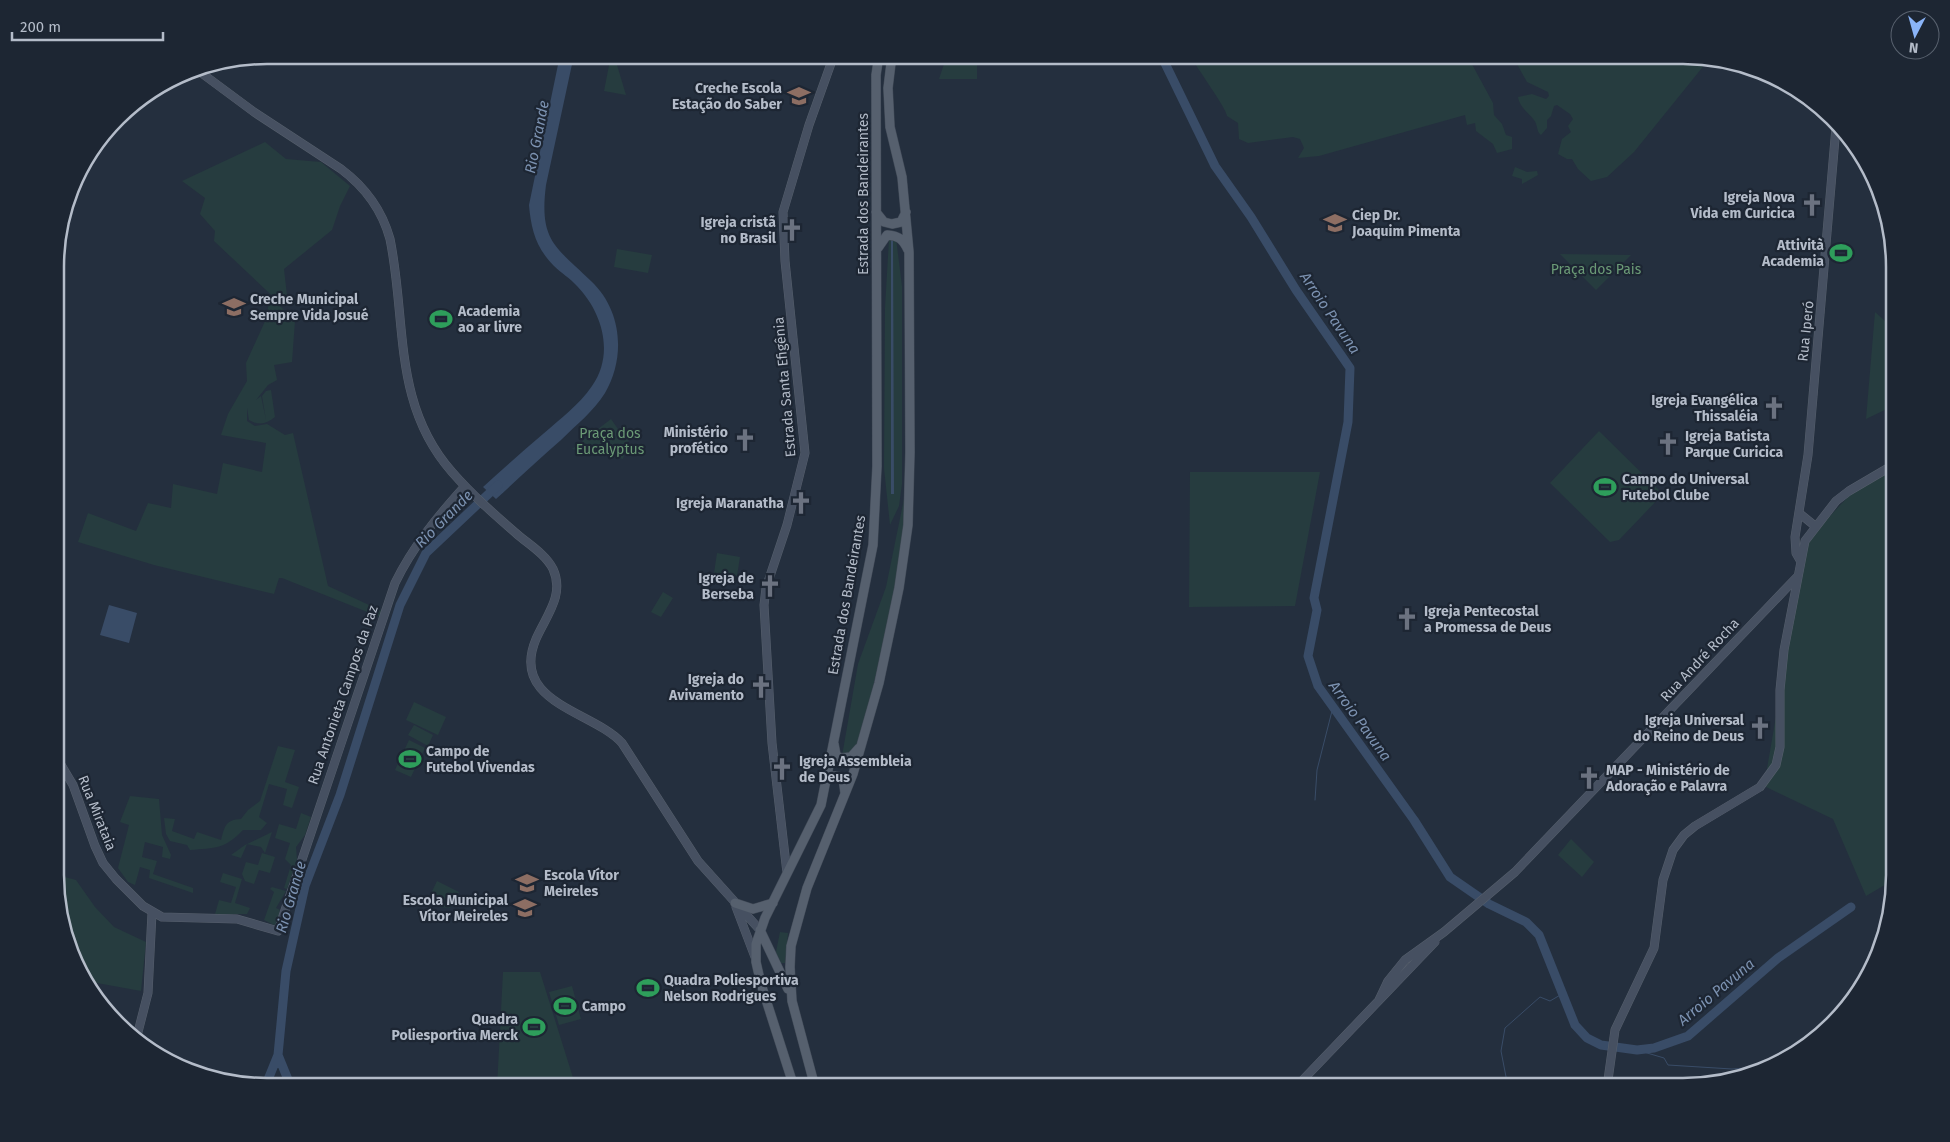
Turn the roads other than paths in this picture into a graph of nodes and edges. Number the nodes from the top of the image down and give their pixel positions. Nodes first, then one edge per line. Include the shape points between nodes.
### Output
1 (831, 64) edge
2 (878, 64) edge
3 (891, 64) edge
4 (203, 74) edge
5 (1836, 132) edge
6 (907, 209) junction
7 (876, 211) junction
8 (877, 250) junction
9 (910, 252) junction
10 (1886, 469) edge
11 (467, 487) junction
12 (1798, 517) junction
13 (1815, 526) junction
14 (1800, 560) junction
15 (1797, 577) junction
16 (833, 739) junction
17 (861, 746) junction
18 (64, 770) edge
19 (826, 781) junction
20 (845, 796) junction
21 (784, 839) junction
22 (802, 844) junction
23 (787, 873) junction
24 (735, 903) junction
25 (773, 903) junction
26 (152, 913) junction
27 (760, 930) junction
28 (278, 931) joint
29 (756, 962) junction
30 (792, 1001) junction
31 (138, 1032) edge
32 (791, 1078) edge
33 (815, 1078) edge
34 (1305, 1078) edge
35 (1608, 1078) edge

1 - 21 main road, Estrada Santa Efigênia via 783,212 805,453 764,605 772,743
2 - 7 main road, Estrada dos Bandeirantes
3 - 6 main road, Estrada dos Bandeirantes via 888,88 890,127
4 - 11 main road via 254,112 341,168 371,199 383,219 391,247 405,369 412,398 426,438
5 - 12 main road, Rua Iperó via 1808,452
6 - 7 main road via 904,220 896,224 884,222
6 - 9 main road, Estrada dos Bandeirantes
7 - 8 main road, Estrada dos Bandeirantes
8 - 9 main road via 887,235 902,240
8 - 16 main road, Estrada dos Bandeirantes via 875,529
9 - 17 main road, Estrada dos Bandeirantes via 908,525 899,588 879,683
10 - 13 main road via 1843,496
11 - 24 main road via 546,559 556,579 557,594 534,643 533,670 540,687 558,704 615,735 698,861
11 - 28 main road, Rua Antonieta Campos da Paz via 430,524 395,583
12 - 13 main road
12 - 14 main road, Rua Iperó via 1795,537
13 - 14 main road via 1805,541
14 - 15 main road
15 - 34 main road, Rua André Rocha via 1528,858 1444,932
15 - 35 main road via 1782,668 1780,747 1776,766 1760,787 1695,826 1674,850 1663,880 1654,948 1613,1038
16 - 17 main road via 840,758 851,757
16 - 19 main road, Estrada dos Bandeirantes
17 - 20 main road, Estrada dos Bandeirantes
18 - 26 main road, Rua Mirataia via 103,863
19 - 20 main road via 838,775 843,778
19 - 22 main road, Estrada dos Bandeirantes via 821,805
20 - 30 main road, Estrada dos Bandeirantes via 798,915 790,955
21 - 22 main road via 791,846
21 - 23 main road, Estrada Santa Efigênia
22 - 23 main road, Estrada dos Bandeirantes
23 - 25 main road, Estrada dos Bandeirantes
24 - 25 main road via 754,909
24 - 27 main road
24 - 29 main road
25 - 27 main road, Estrada dos Bandeirantes
26 - 28 main road, Rua Mirataia via 171,919 237,920
26 - 31 main road via 148,994
27 - 29 main road, Estrada dos Bandeirantes
27 - 30 main road
29 - 32 main road, Estrada dos Bandeirantes
30 - 33 main road, Estrada dos Bandeirantes

